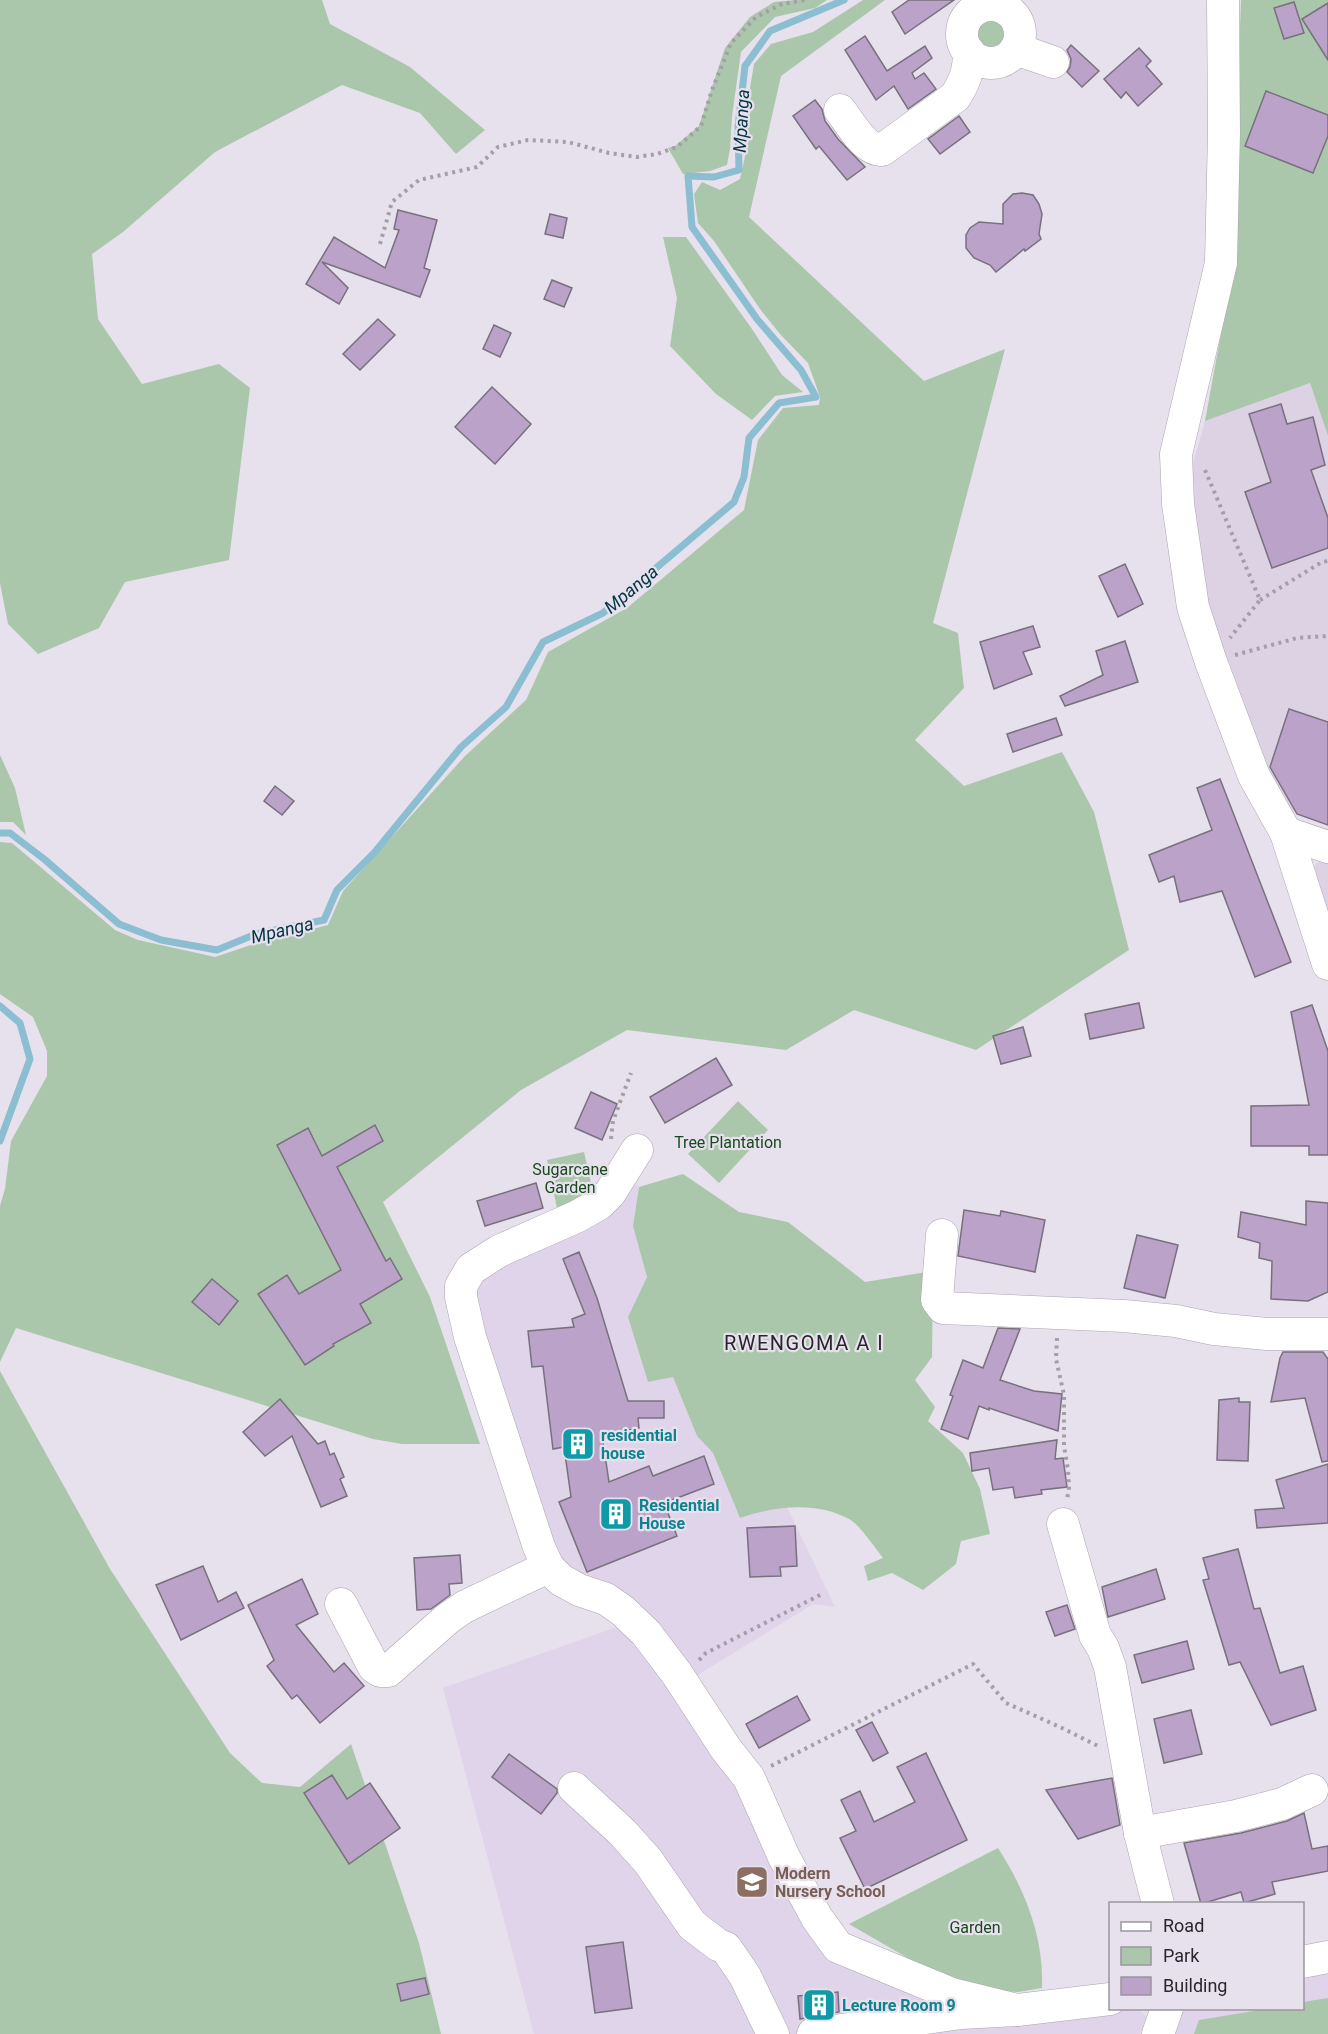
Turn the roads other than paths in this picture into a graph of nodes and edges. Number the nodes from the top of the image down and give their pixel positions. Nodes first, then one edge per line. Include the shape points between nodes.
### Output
1 (1223, 0) edge
2 (971, 6) edge
3 (1017, 49) junction
4 (969, 52) junction
5 (1053, 62) dead end
6 (840, 110) dead end
7 (1286, 833) junction
8 (1328, 847) edge
9 (1328, 964) edge
10 (637, 1150) dead end
11 (942, 1235) dead end
12 (1328, 1334) edge
13 (1063, 1524) road end
14 (548, 1567) junction
15 (341, 1604) dead end
16 (574, 1788) dead end
17 (1312, 1790) dead end
18 (1140, 1833) junction
19 (1157, 1902) edge
20 (1328, 1957) edge
21 (1304, 1962) edge
22 (1109, 1999) edge
23 (1017, 2010) junction
24 (1166, 2010) edge
25 (908, 2028) edge
26 (773, 2034) edge
27 (813, 2034) edge
28 (1158, 2034) edge

1 - 7 street via 1221,263 1176,454 1178,504 1193,607 1211,662 1254,776
2 - 3 street via 995,5 1015,17 1020,38
2 - 4 street via 963,31 963,42
3 - 4 street via 999,62 988,63
3 - 5 street
4 - 6 street via 969,68 955,97 882,150 868,145
7 - 8 street
7 - 9 street
10 - 14 street via 610,1193 599,1203 499,1251 471,1269 461,1286 470,1337 526,1512
11 - 12 street via 937,1300 943,1308 1176,1321 1267,1334
13 - 18 street via 1095,1635 1110,1667
14 - 15 street via 464,1607 388,1671 374,1667
14 - 23 street via 579,1590 606,1599 646,1633 749,1778 784,1857 817,1918 838,1947 952,1994
16 - 26 street via 648,1861 692,1925 726,1948 745,1976
17 - 18 street via 1282,1804 1236,1816
18 - 19 street
20 - 21 street
22 - 23 street
23 - 25 street via 960,2013
24 - 28 street
25 - 27 street

